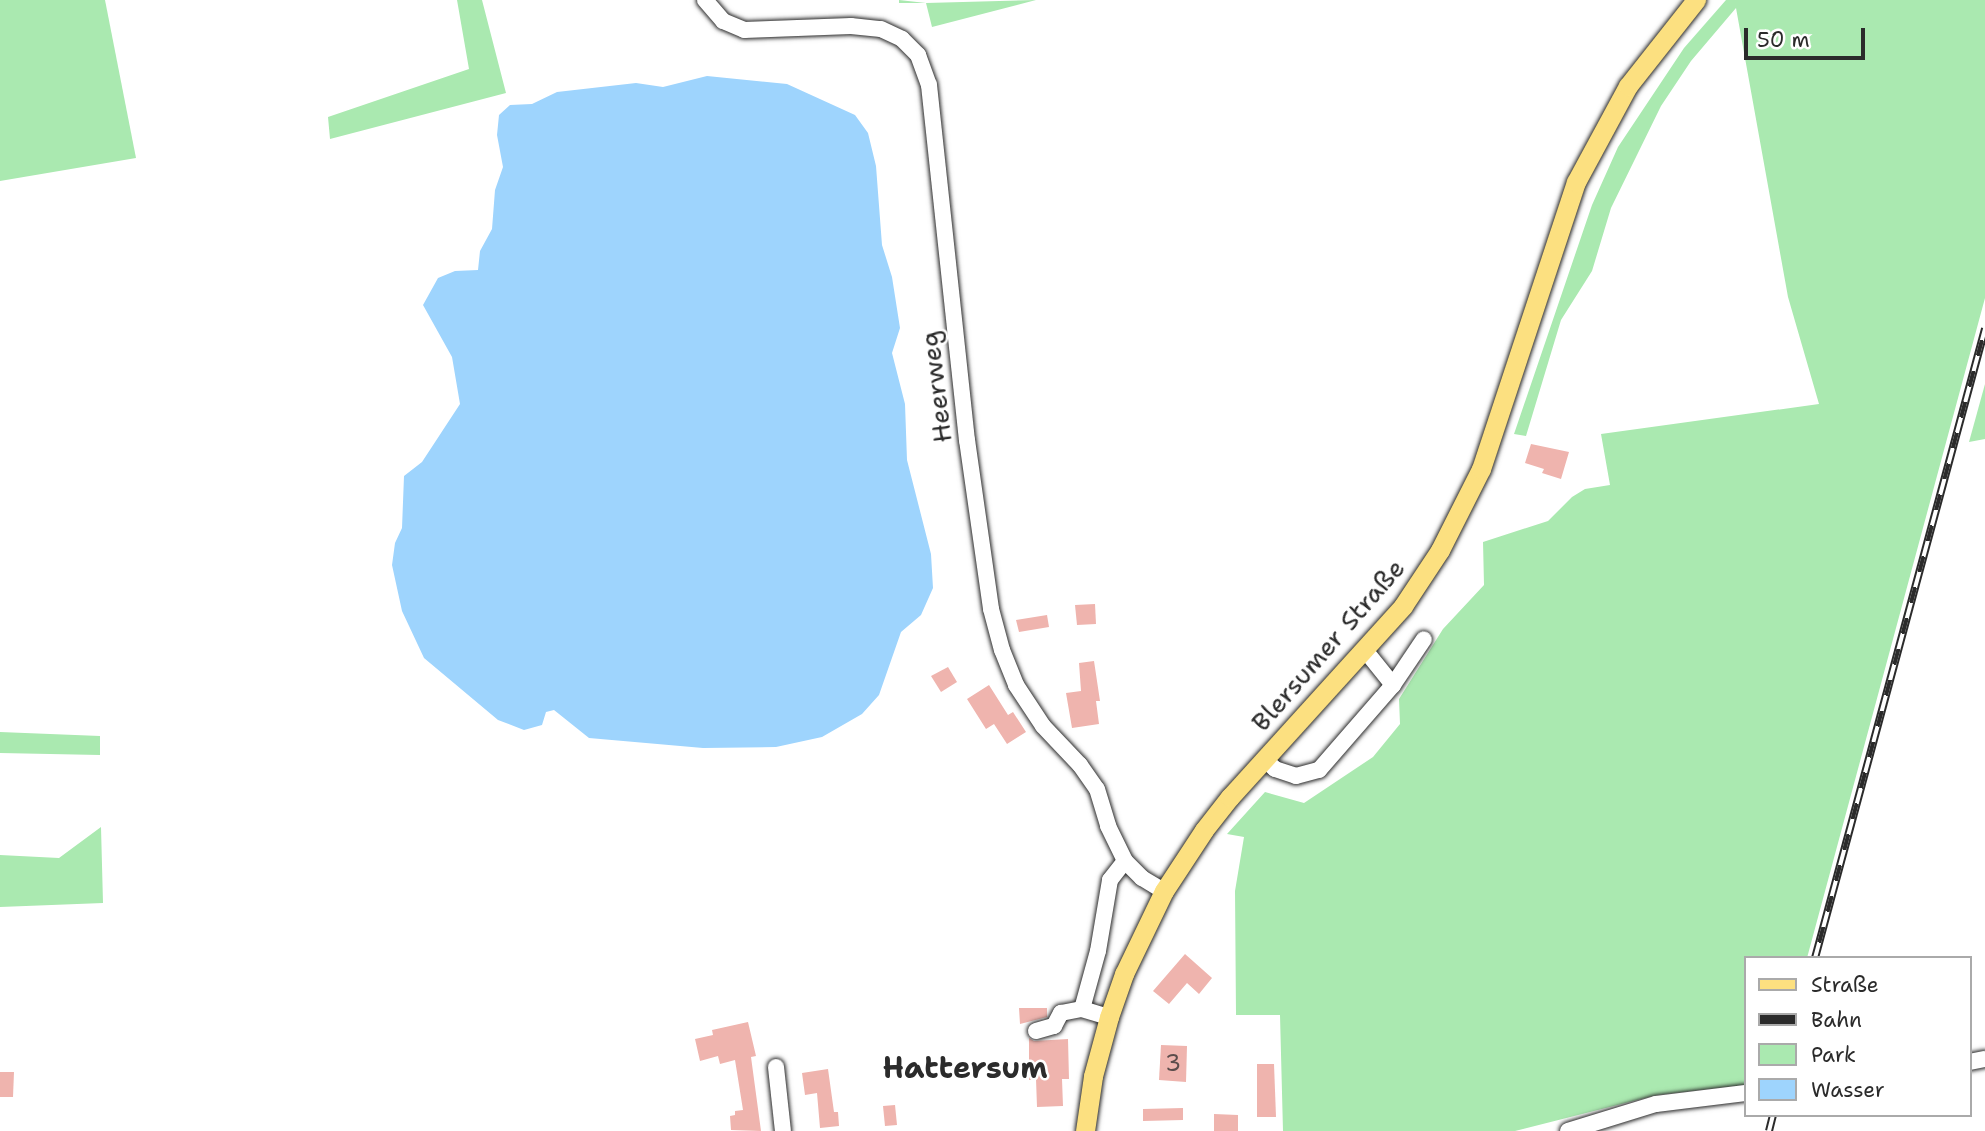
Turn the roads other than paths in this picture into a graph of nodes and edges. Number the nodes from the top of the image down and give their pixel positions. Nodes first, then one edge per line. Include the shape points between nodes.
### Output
1 (705, 0) edge
2 (1696, 0) edge
3 (1424, 639) dead end
4 (1365, 650) junction
5 (1393, 685) junction
6 (1264, 759) junction
7 (1125, 861) junction
8 (1164, 891) junction
9 (1082, 1009) junction
10 (1109, 1017) junction
11 (1036, 1031) dead end
12 (776, 1067) dead end
13 (1744, 1093) edge
14 (783, 1131) edge
15 (1085, 1131) edge
16 (1568, 1131) edge

1 - 7 street, Heerweg via 723,21 744,30 881,29 902,39 918,55 929,85 967,440 991,608 1016,685 1043,726 1097,789
2 - 4 main road, Blersumer Straße via 1646,59 1600,134 1567,208 1481,469 1440,550 1403,606
3 - 5 street
4 - 5 street
4 - 6 main road, Blersumer Straße
5 - 6 street via 1319,770 1296,776 1275,769
6 - 8 main road, Blersumer Straße via 1204,830
7 - 8 street, Heerweg
7 - 9 street via 1110,880
8 - 10 main road, Blersumer Straße
9 - 10 street
9 - 11 street via 1061,1013 1054,1026
10 - 15 main road, Blersumer Straße via 1093,1076
12 - 14 street
13 - 16 street via 1656,1104

